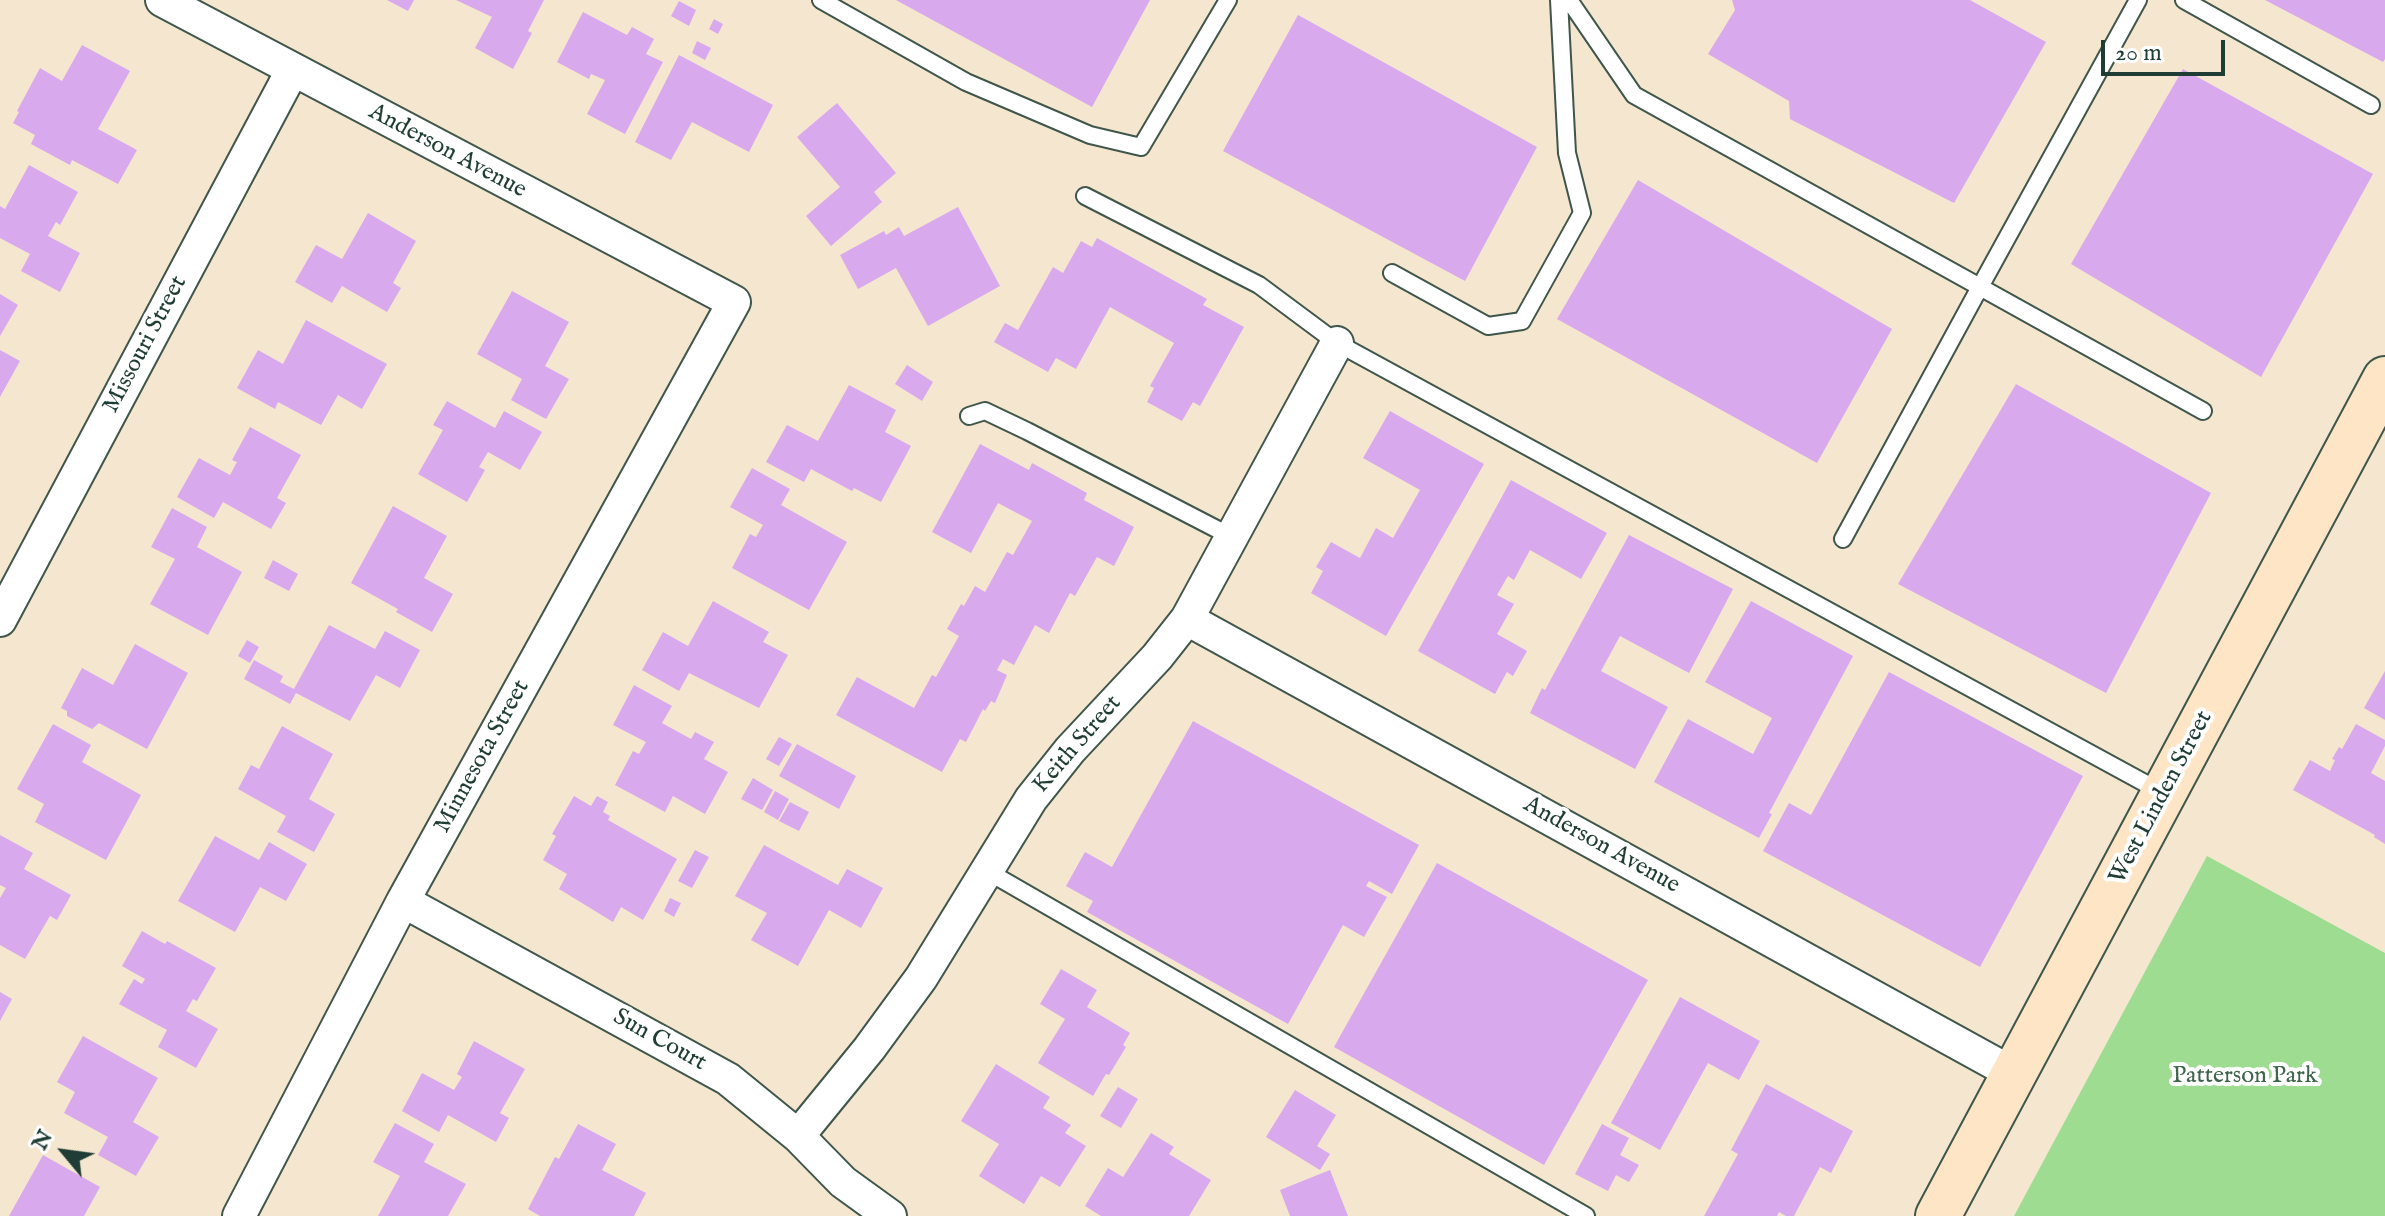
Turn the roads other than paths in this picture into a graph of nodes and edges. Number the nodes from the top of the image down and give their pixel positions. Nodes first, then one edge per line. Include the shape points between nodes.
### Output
1 (162, 0) edge
2 (821, 0) edge
3 (1228, 0) edge
4 (1559, 0) edge
5 (1569, 0) edge
6 (2138, 0) edge
7 (2184, 0) edge
8 (292, 71) junction
9 (2371, 105) dead end
10 (1085, 196) dead end
11 (1392, 273) dead end
12 (1980, 287) junction
13 (734, 302) joint
14 (1337, 343) junction
15 (2384, 384) edge
16 (2203, 411) dead end
17 (969, 416) dead end
18 (1232, 537) junction
19 (1843, 539) dead end
20 (1187, 619) junction
21 (0, 620) edge
22 (2164, 794) junction
23 (987, 871) junction
24 (403, 901) junction
25 (2014, 1074) junction
26 (798, 1136) junction
27 (239, 1216) edge
28 (890, 1216) edge
29 (1586, 1216) edge
30 (1938, 1216) edge

1 - 8 street, Anderson Avenue
2 - 3 lane via 966,82 1090,135 1141,147
4 - 11 lane via 1567,153 1582,213 1522,321 1488,326
5 - 12 lane via 1634,95
6 - 12 lane
7 - 9 lane
8 - 13 street, Anderson Avenue
8 - 21 street, Missouri Street
10 - 14 lane via 1259,285
12 - 16 lane
12 - 19 lane
13 - 24 street, Minnesota Street
14 - 18 street, Keith Street
14 - 22 lane
15 - 22 street, West Linden Street
17 - 18 lane via 985,411
18 - 20 street, Keith Street
20 - 23 street, Keith Street via 1050,774
20 - 25 street, Anderson Avenue
22 - 25 street, West Linden Street
23 - 26 street, Keith Street via 921,978
23 - 29 lane
24 - 26 street, Sun Court via 728,1079
24 - 27 street, Minnesota Street
25 - 30 street, West Linden Street
26 - 28 street, Sun Court via 843,1182

